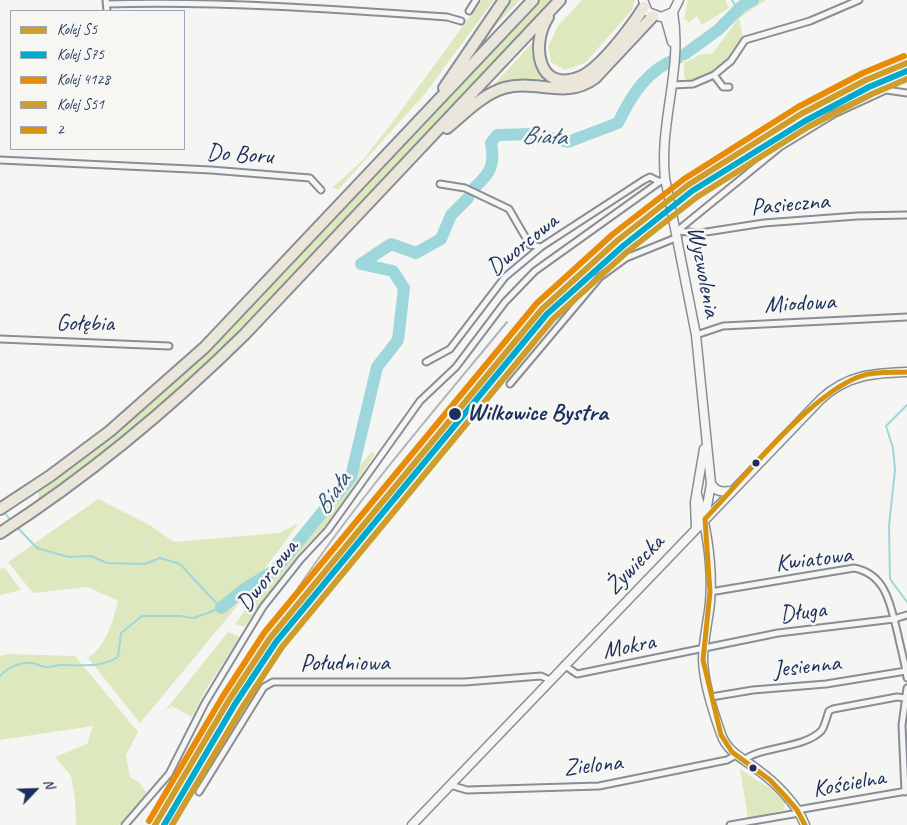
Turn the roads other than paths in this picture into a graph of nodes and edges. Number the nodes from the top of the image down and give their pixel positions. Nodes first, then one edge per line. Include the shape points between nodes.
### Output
1 (476, 0) edge
2 (504, 0) edge
3 (533, 0) edge
4 (560, 0) edge
5 (679, 0) edge
6 (859, 0) edge
7 (106, 2) edge
8 (644, 4) edge
9 (469, 11) dead end
10 (673, 12) junction
11 (654, 16) junction
12 (665, 17) junction
13 (461, 21) dead end
14 (674, 51) junction
15 (714, 75) junction
16 (677, 85) junction
17 (729, 87) dead end
18 (907, 93) edge
19 (424, 116) junction
20 (420, 148) junction
21 (0, 160) edge
22 (663, 180) junction
23 (440, 184) dead end
24 (321, 190) dead end
25 (907, 215) edge
26 (677, 234) junction
27 (541, 247) junction
28 (907, 317) edge
29 (696, 335) junction
30 (0, 339) edge
31 (169, 346) dead end
32 (426, 362) dead end
33 (907, 372) edge
34 (510, 384) dead end
35 (706, 437) junction
36 (711, 484) junction
37 (731, 491) junction
38 (697, 494) junction
39 (0, 509) edge
40 (705, 519) junction
41 (696, 528) junction
42 (0, 533) edge
43 (710, 592) junction
44 (907, 615) edge
45 (894, 619) junction
46 (703, 647) junction
47 (564, 665) junction
48 (907, 674) edge
49 (550, 680) junction
50 (907, 688) edge
51 (711, 697) junction
52 (906, 698) edge
53 (736, 755) junction
54 (744, 760) junction
55 (450, 785) junction
56 (199, 792) dead end
57 (906, 792) edge
58 (798, 812) junction
59 (125, 825) edge
60 (412, 825) edge
61 (730, 825) edge
62 (804, 825) edge

1 - 9 street
2 - 19 highway
3 - 19 highway
4 - 8 highway via 544,23 538,57 551,76 568,80 582,76 598,64
4 - 20 highway
5 - 10 street
6 - 15 street via 810,21 745,40 731,61
7 - 13 street via 337,9
8 - 11 street
10 - 12 street
10 - 14 street, Wyzwolenia
11 - 12 street
11 - 20 highway via 584,86 566,89 527,85 504,88 491,93
12 - 14 street, Wyzwolenia
14 - 16 street, Wyzwolenia
15 - 16 street via 701,82
15 - 17 street via 723,87
16 - 22 street, Wyzwolenia via 664,137
18 - 26 street via 886,90 826,118 780,147
19 - 39 highway via 185,365 110,431
20 - 42 highway via 206,373 122,446
21 - 24 street, Do Boru via 250,172 310,178
22 - 26 street, Wyzwolenia
22 - 27 street, Dworcowa via 650,177 644,180
22 - 59 street, Dworcowa via 535,272 493,316 456,367 420,401 328,530 301,558 263,608 205,703 169,774
23 - 27 street via 465,188 509,209 530,244
25 - 26 street, Pasieczna via 764,223
26 - 29 street, Wyzwolenia
26 - 34 street via 626,258 600,277
27 - 32 street, Dworcowa via 505,276 450,349
28 - 29 street, Miodowa via 723,326
29 - 35 street, Wyzwolenia
30 - 31 street, Gołębia
33 - 37 street, Żywiecka via 864,374 838,386 798,421
35 - 36 street, Wyzwolenia
35 - 38 street, Wyzwolenia
36 - 37 street via 721,492
36 - 40 street, Wyzwolenia
37 - 40 street, Żywiecka
38 - 40 street, Wyzwolenia
38 - 41 street, Wyzwolenia
40 - 41 street, Żywiecka
40 - 43 street, Wyzwolenia
41 - 47 street, Żywiecka
43 - 45 street, Kwiatowa via 854,568 865,570 882,586
43 - 46 street, Wyzwolenia
44 - 45 street, Długa
45 - 46 street, Długa via 778,633
45 - 48 street, Kwiatowa
46 - 47 street, Mokra via 687,654 577,674
46 - 51 street, Wyzwolenia via 704,671
47 - 49 street, Żywiecka
48 - 51 street, Jesienna
49 - 55 street, Żywiecka
49 - 56 street, Południowa via 541,676 465,682 273,682 264,687
50 - 52 street
51 - 53 street, Wyzwolenia via 723,740
52 - 54 street via 833,709 829,711 822,729 813,735 785,748 757,753
52 - 57 street via 902,725
53 - 54 street, Wyzwolenia
53 - 55 street, Zielona via 728,760 599,786 467,790
54 - 58 street, Wyzwolenia via 770,780
55 - 60 street, Żywiecka
57 - 58 street, Kościelna
58 - 61 street, Kościelna
58 - 62 street, Wyzwolenia

